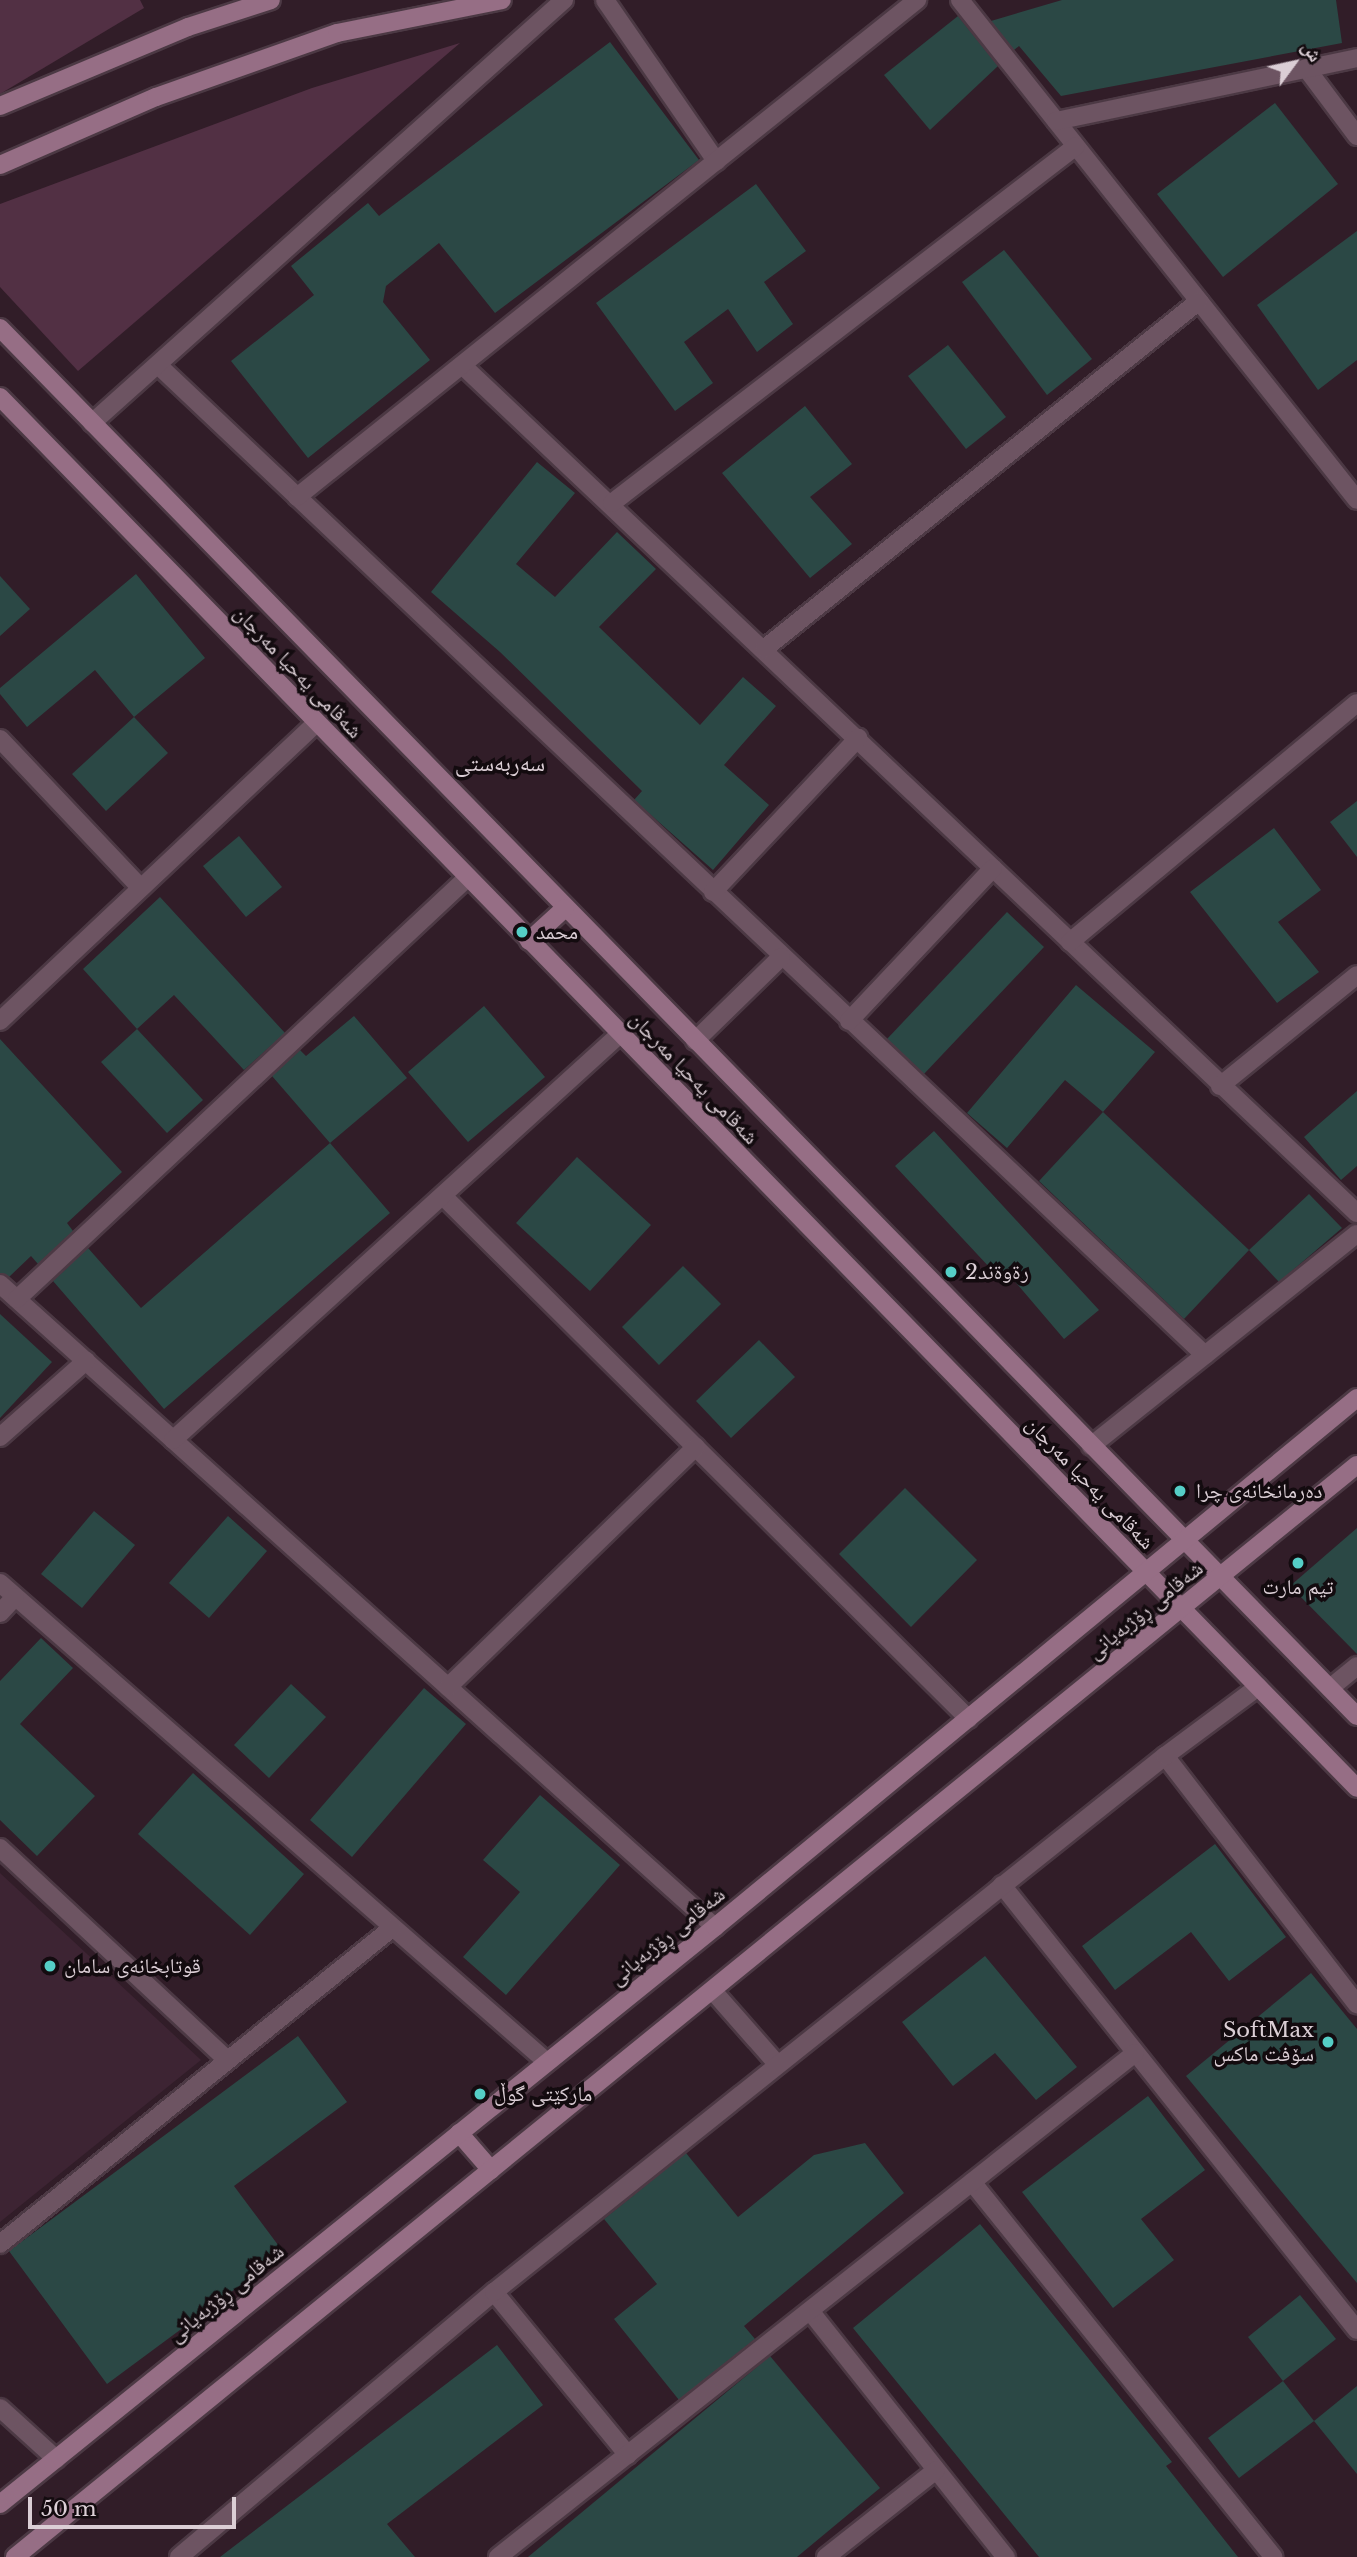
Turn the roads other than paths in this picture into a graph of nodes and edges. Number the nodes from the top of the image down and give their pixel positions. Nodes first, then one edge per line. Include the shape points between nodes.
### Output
1 (271, 0) edge
2 (502, 0) edge
3 (564, 0) edge
4 (605, 0) edge
5 (917, 0) edge
6 (960, 0) edge
7 (1357, 58) edge
8 (1306, 68) junction
9 (0, 106) edge
10 (1056, 121) junction
11 (1357, 136) edge
12 (1076, 146) junction
13 (716, 161) junction
14 (0, 165) edge
15 (1199, 301) junction
16 (0, 328) edge
17 (158, 365) junction
18 (462, 365) junction
19 (0, 397) edge
20 (92, 424) junction
21 (297, 497) junction
22 (1357, 500) edge
23 (612, 503) junction
24 (764, 649) junction
25 (1357, 703) edge
26 (316, 723) junction
27 (858, 738) junction
28 (0, 739) edge
29 (993, 868) junction
30 (467, 878) junction
31 (141, 888) junction
32 (713, 892) junction
33 (565, 908) junction
34 (528, 941) junction
35 (1070, 942) junction
36 (781, 957) junction
37 (1357, 975) edge
38 (0, 1021) edge
39 (849, 1021) junction
40 (620, 1034) junction
41 (695, 1041) junction
42 (1220, 1086) junction
43 (444, 1197) junction
44 (1357, 1213) edge
45 (1357, 1234) edge
46 (0, 1284) edge
47 (17, 1299) junction
48 (1205, 1355) junction
49 (86, 1361) junction
50 (1357, 1398) edge
51 (0, 1437) edge
52 (173, 1440) junction
53 (1091, 1446) junction
54 (696, 1447) junction
55 (1357, 1465) edge
56 (1184, 1541) junction
57 (1146, 1572) junction
58 (1222, 1578) junction
59 (0, 1583) edge
60 (15, 1597) junction
61 (1183, 1609) junction
62 (0, 1613) edge
63 (1357, 1666) edge
64 (448, 1687) junction
65 (1258, 1687) junction
66 (1330, 1688) junction
67 (1357, 1716) edge
68 (969, 1719) junction
69 (1165, 1756) junction
70 (1357, 1788) edge
71 (0, 1848) edge
72 (1002, 1885) junction
73 (715, 1927) junction
74 (392, 1928) junction
75 (713, 1991) junction
76 (1357, 2004) edge
77 (1135, 2053) junction
78 (225, 2058) junction
79 (547, 2062) junction
80 (778, 2065) junction
81 (459, 2133) junction
82 (491, 2170) junction
83 (972, 2182) junction
84 (0, 2244) edge
85 (494, 2292) junction
86 (810, 2311) junction
87 (1357, 2330) edge
88 (0, 2408) edge
89 (628, 2455) junction
90 (56, 2459) junction
91 (936, 2470) junction
92 (0, 2504) edge
93 (15, 2557) edge
94 (179, 2557) edge
95 (498, 2557) edge
96 (826, 2557) edge
97 (1006, 2557) edge
98 (1273, 2557) edge

1 - 9 street via 175,32
2 - 14 street via 337,33 156,97
3 - 17 street
4 - 13 street
5 - 13 street
6 - 10 street
7 - 8 street
8 - 10 street
8 - 11 street
10 - 12 street
12 - 15 street
12 - 23 street
13 - 18 street
15 - 22 street
15 - 24 street
16 - 20 street, شەقامی یەحیا مەرجان
17 - 20 street
17 - 21 street
18 - 21 street
18 - 23 street
19 - 26 street, شەقامی یەحیا مەرجان
20 - 33 street, شەقامی یەحیا مەرجان
21 - 32 street
23 - 24 street
24 - 27 street
25 - 35 street
26 - 30 street, شەقامی یەحیا مەرجان
26 - 31 street
27 - 29 street
27 - 32 street
28 - 31 street
29 - 35 street
29 - 39 street
30 - 34 street, شەقامی یەحیا مەرجان
30 - 47 street
31 - 38 street
32 - 36 street
33 - 34 street
33 - 41 street, شەقامی یەحیا مەرجان
34 - 40 street, شەقامی یەحیا مەرجان
35 - 42 street
36 - 39 street
36 - 41 street
37 - 42 street
39 - 48 street
40 - 43 street
40 - 57 street, شەقامی یەحیا مەرجان
41 - 53 street, شەقامی یەحیا مەرجان
42 - 44 street
43 - 52 street
43 - 54 street
45 - 48 street
46 - 47 street
47 - 49 street
48 - 53 street
49 - 51 street
49 - 52 street
50 - 56 street, شەقامی ڕۆژبەیانی
52 - 64 street
53 - 56 street, شەقامی یەحیا مەرجان
54 - 64 street
54 - 68 street
55 - 58 street, شەقامی ڕۆژبەیانی
56 - 57 street, شەقامی ڕۆژبەیانی
56 - 58 street, شەقامی یەحیا مەرجان
57 - 61 street, شەقامی یەحیا مەرجان
57 - 68 street, شەقامی ڕۆژبەیانی
58 - 61 street, شەقامی ڕۆژبەیانی
58 - 66 street, شەقامی یەحیا مەرجان
59 - 60 street
60 - 62 street
60 - 74 street
61 - 65 street, شەقامی یەحیا مەرجان
61 - 75 street, شەقامی ڕۆژبەیانی
63 - 66 street
64 - 73 street
65 - 69 street
65 - 70 street, شەقامی یەحیا مەرجان
66 - 67 street, شەقامی یەحیا مەرجان
68 - 73 street, شەقامی ڕۆژبەیانی
69 - 72 street
69 - 76 street
71 - 78 street
72 - 77 street
72 - 80 street
73 - 79 street, شەقامی ڕۆژبەیانی
74 - 78 street
74 - 79 street
75 - 80 street
75 - 82 street, شەقامی ڕۆژبەیانی
77 - 83 street
77 - 87 street
78 - 84 street
79 - 81 street, شەقامی ڕۆژبەیانی
80 - 85 street
81 - 82 street
81 - 90 street, شەقامی ڕۆژبەیانی
82 - 93 street, شەقامی ڕۆژبەیانی
83 - 86 street
83 - 98 street
85 - 89 street
85 - 94 street
86 - 89 street
86 - 91 street
88 - 90 street
89 - 95 street
90 - 92 street, شەقامی ڕۆژبەیانی
91 - 96 street
91 - 97 street

